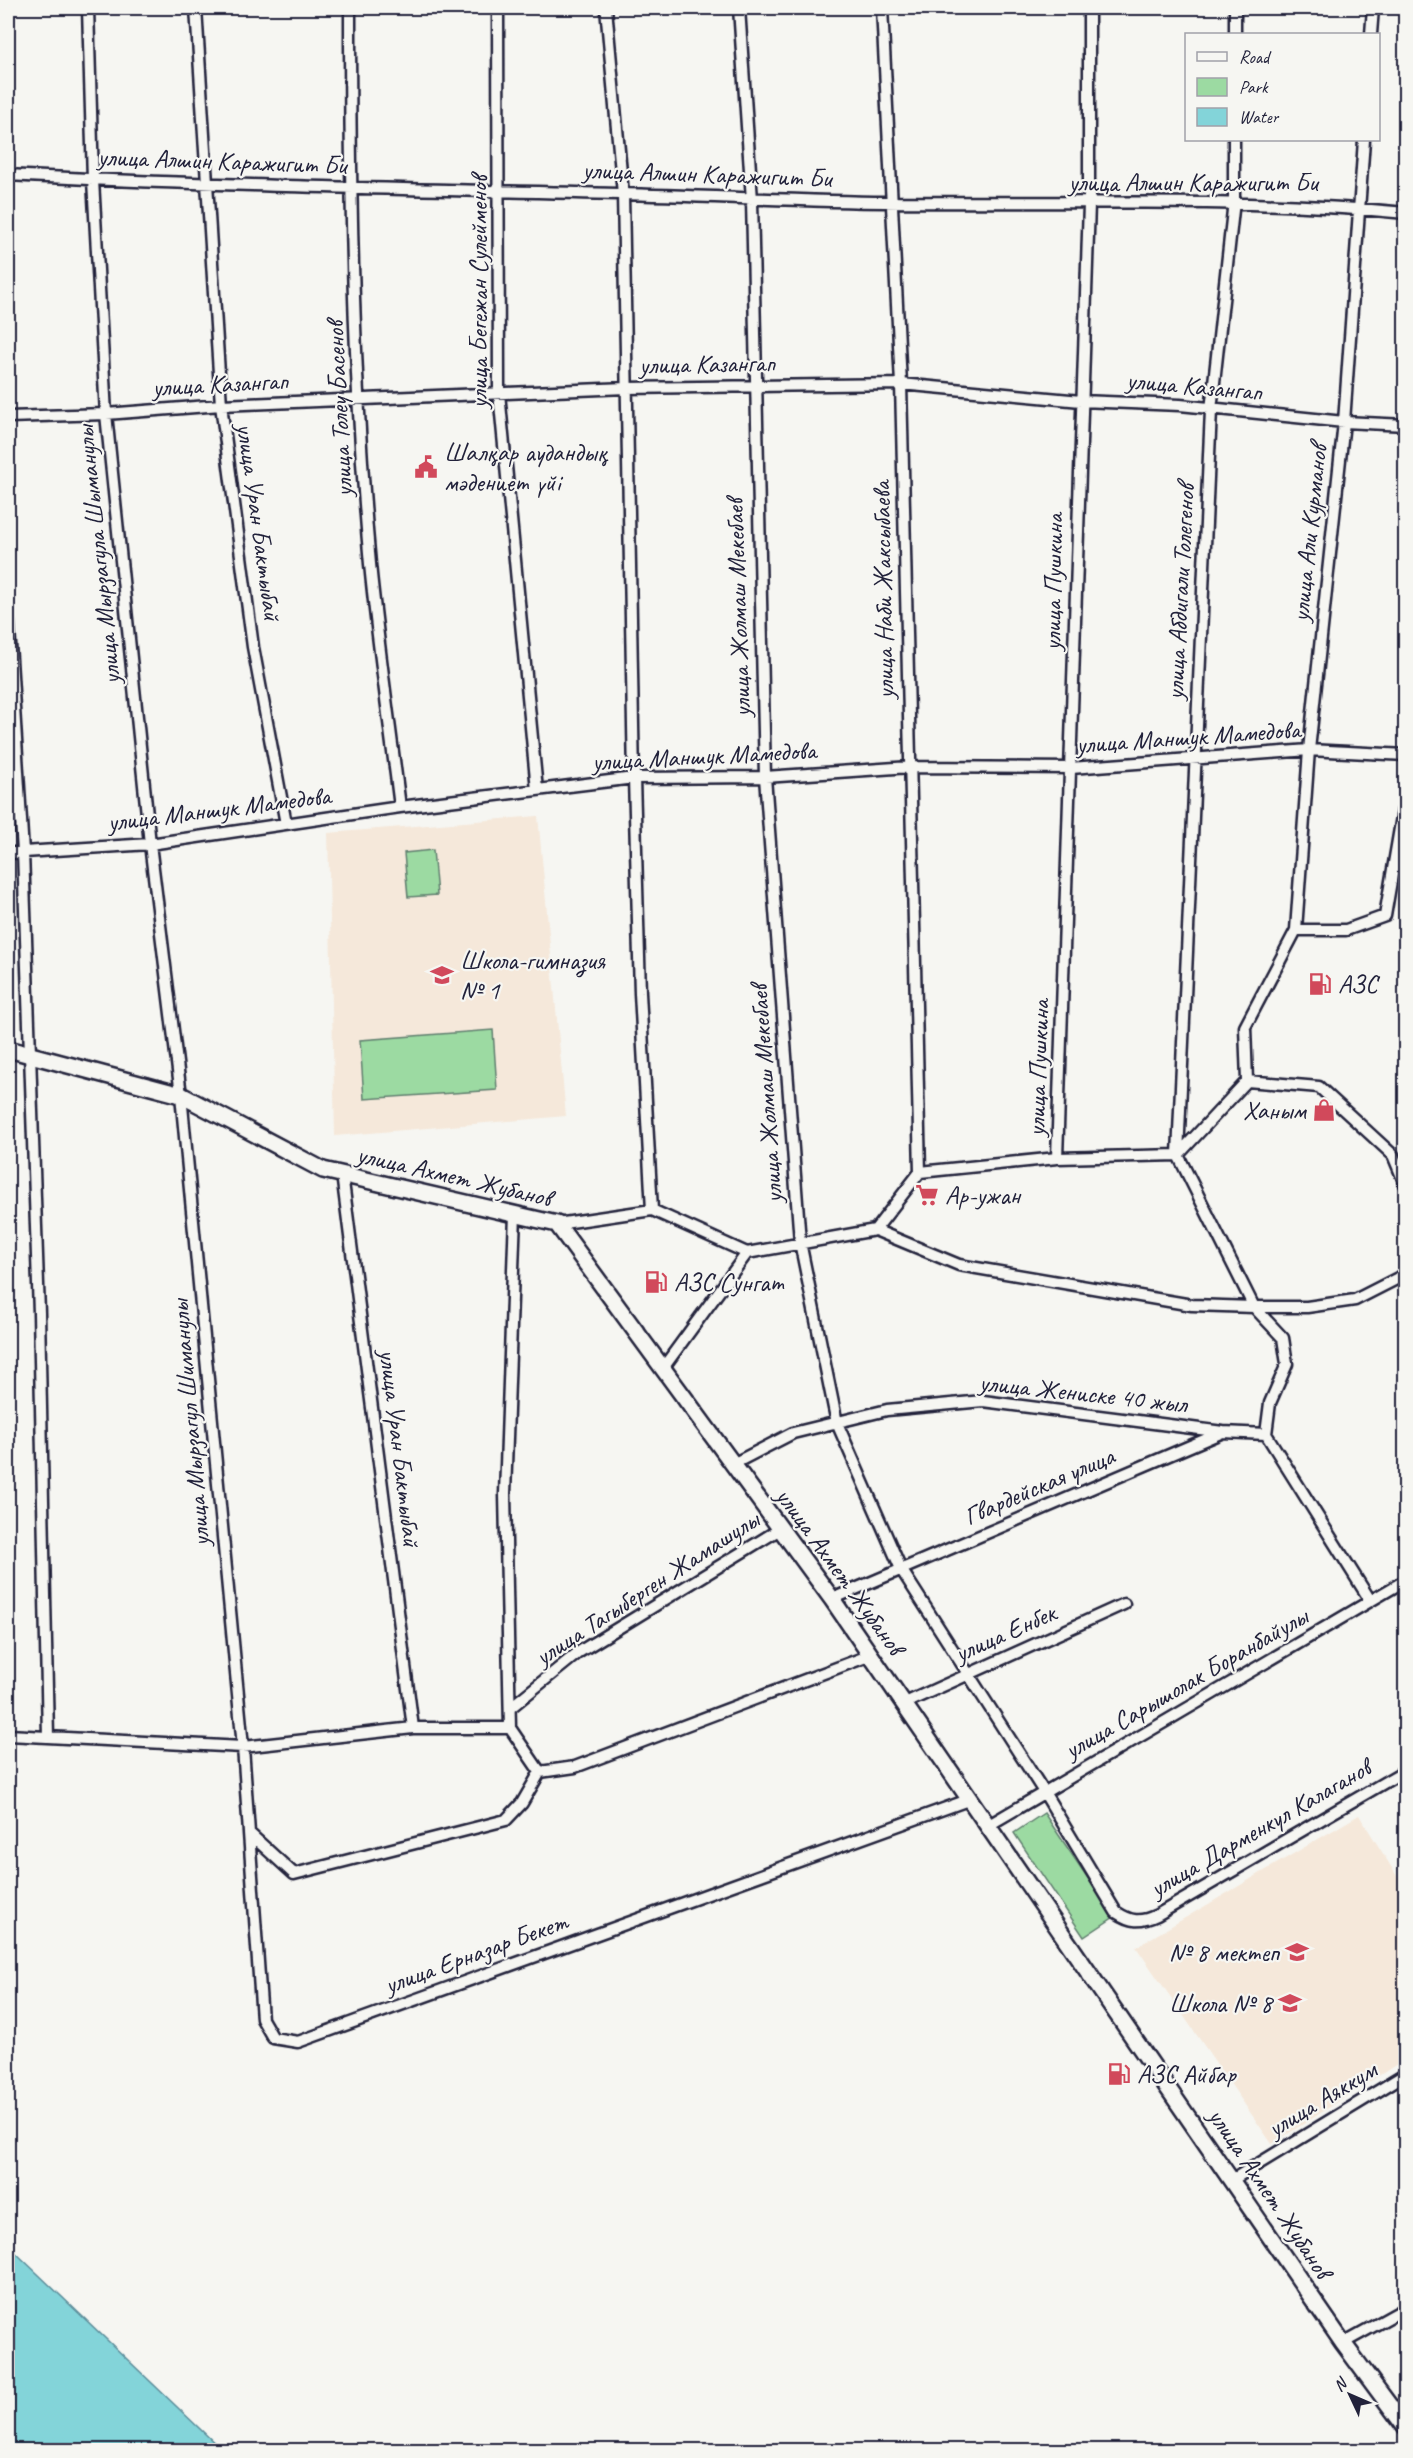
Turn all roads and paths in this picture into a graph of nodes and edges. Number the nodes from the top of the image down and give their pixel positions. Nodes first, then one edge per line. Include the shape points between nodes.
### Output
1 (88, 8) edge
2 (196, 8) edge
3 (350, 8) edge
4 (498, 8) edge
5 (606, 8) edge
6 (739, 8) edge
7 (882, 8) edge
8 (1089, 8) edge
9 (1235, 8) edge
10 (1373, 8) edge
11 (1235, 33) edge
12 (1371, 33) edge
13 (1234, 141) edge
14 (1364, 141) edge
15 (8, 175) edge
16 (93, 180) junction
17 (207, 185) junction
18 (350, 188) junction
19 (500, 191) junction
20 (623, 194) junction
21 (752, 200) junction
22 (1234, 201) junction
23 (892, 202) junction
24 (1089, 204) junction
25 (1360, 207) junction
26 (1406, 213) edge
27 (901, 384) junction
28 (754, 386) junction
29 (627, 388) junction
30 (499, 393) junction
31 (359, 399) junction
32 (1081, 401) junction
33 (221, 405) junction
34 (1211, 410) junction
35 (106, 414) junction
36 (8, 417) edge
37 (1344, 422) junction
38 (1406, 425) edge
39 (8, 611) edge
40 (1309, 750) junction
41 (1406, 755) edge
42 (1195, 757) junction
43 (910, 767) junction
44 (1071, 768) junction
45 (765, 777) junction
46 (634, 778) junction
47 (537, 790) junction
48 (1406, 793) edge
49 (400, 807) junction
50 (286, 824) junction
51 (150, 844) junction
52 (22, 852) junction
53 (8, 853) edge
54 (1296, 930) junction
55 (8, 1049) edge
56 (30, 1055) junction
57 (1247, 1081) junction
58 (182, 1095) junction
59 (1178, 1155) junction
60 (1057, 1158) junction
61 (920, 1172) junction
62 (342, 1174) junction
63 (1406, 1186) edge
64 (652, 1210) junction
65 (515, 1214) junction
66 (557, 1224) junction
67 (875, 1230) junction
68 (800, 1242) junction
69 (747, 1253) junction
70 (1406, 1274) edge
71 (1254, 1307) junction
72 (663, 1368) junction
73 (837, 1423) junction
74 (1223, 1432) junction
75 (1266, 1434) junction
76 (733, 1464) junction
77 (780, 1528) junction
78 (901, 1569) junction
79 (1406, 1580) edge
80 (832, 1599) junction
81 (1370, 1600) junction
82 (1124, 1604) dead end
83 (871, 1655) junction
84 (968, 1674) junction
85 (905, 1703) junction
86 (510, 1708) junction
87 (413, 1728) junction
88 (510, 1728) junction
89 (8, 1736) edge
90 (48, 1737) junction
91 (243, 1747) junction
92 (1406, 1770) edge
93 (540, 1772) junction
94 (1044, 1792) junction
95 (971, 1799) junction
96 (989, 1825) junction
97 (249, 1833) junction
98 (1136, 1922) joint
99 (1406, 2074) edge
100 (1232, 2180) junction
101 (1406, 2308) edge
102 (1343, 2343) junction
103 (1406, 2428) edge

1 - 16 street, улица Мырзагула Шыманулы
2 - 17 street, улица Уран Бактыбай
3 - 18 street, улица Толеу Басенов
4 - 19 street, улица Бегежан Сулейменов
5 - 20 street
6 - 21 street, улица Жолмаш Мекебаев
7 - 23 street, улица Наби Жаксыбаева
8 - 24 street, улица Пушкина
9 - 11 street
10 - 12 street
13 - 22 street, улица Абдигали Толегенов
14 - 25 street, улица Али Курманов
15 - 16 street, улица Алшин Каражигит Би
16 - 17 street, улица Алшин Каражигит Би
16 - 35 street, улица Мырзагула Шыманулы
17 - 18 street, улица Алшин Каражигит Би
17 - 33 street, улица Уран Бактыбай
18 - 19 street, улица Алшин Каражигит Би
18 - 31 street, улица Толеу Басенов
19 - 20 street, улица Алшин Каражигит Би
19 - 30 street, улица Бегежан Сулейменов
20 - 21 street, улица Алшин Каражигит Би
20 - 29 street
21 - 23 street, улица Алшин Каражигит Би
21 - 28 street, улица Жолмаш Мекебаев
22 - 24 street, улица Алшин Каражигит Би
22 - 25 street, улица Алшин Каражигит Би
22 - 34 street, улица Абдигали Толегенов
23 - 24 street, улица Алшин Каражигит Би
23 - 27 street, улица Наби Жаксыбаева
24 - 32 street, улица Пушкина
25 - 26 street, улица Алшин Каражигит Би
25 - 37 street, улица Али Курманов
27 - 28 street, улица Казангап
27 - 32 street, улица Казангап
27 - 43 street, улица Наби Жаксыбаева
28 - 29 street, улица Казангап
28 - 45 street, улица Жолмаш Мекебаев
29 - 30 street, улица Казангап
29 - 46 street
30 - 31 street, улица Казангап
30 - 47 street, улица Бегежан Сулейменов
31 - 33 street, улица Казангап
31 - 49 street, улица Толеу Басенов via 370,564
32 - 34 street, улица Казангап
32 - 44 street, улица Пушкина
33 - 35 street, улица Казангап
33 - 50 street, улица Уран Бактыбай via 253,647
34 - 37 street, улица Казангап
34 - 42 street, улица Абдигали Толегенов
35 - 36 street, улица Казангап
35 - 51 street, улица Мырзагула Шыманулы
37 - 38 street, улица Казангап
37 - 40 street, улица Али Курманов
39 - 52 street
40 - 41 street, улица Маншук Мамедова
40 - 42 street, улица Маншук Мамедова
40 - 54 street, улица Али Курманов
42 - 44 street, улица Маншук Мамедова
42 - 59 street, улица Абдигали Толегенов
43 - 44 street, улица Маншук Мамедова
43 - 45 street, улица Маншук Мамедова
43 - 61 street, улица Наби Жаксыбаева
44 - 60 street, улица Пушкина
45 - 46 street, улица Маншук Мамедова
45 - 68 street, улица Жолмаш Мекебаев
46 - 47 street, улица Маншук Мамедова
46 - 64 street
47 - 49 street, улица Маншук Мамедова
48 - 54 street via 1384,916 1346,930
49 - 50 street, улица Маншук Мамедова
50 - 51 street, улица Маншук Мамедова
51 - 52 street, улица Маншук Мамедова
51 - 58 street, улица Мырзагула Шыманулы
52 - 53 street, улица Маншук Мамедова
52 - 56 street
54 - 57 street via 1245,1027
55 - 56 main road, улица Ахмет Жубанов
56 - 58 main road, улица Ахмет Жубанов
56 - 90 street
57 - 59 street
57 - 63 street via 1319,1087 1393,1155
58 - 62 main road, улица Ахмет Жубанов via 323,1170
58 - 91 street, улица Мырзагул Шиманулы
59 - 60 street
59 - 71 street
60 - 61 street
61 - 67 street
62 - 65 main road, улица Ахмет Жубанов
62 - 87 street, улица Уран Бактыбай
64 - 66 street
64 - 69 street
65 - 66 main road, улица Ахмет Жубанов
65 - 86 street via 505,1494
66 - 72 main road, улица Ахмет Жубанов
67 - 68 street
67 - 71 street via 959,1265 1192,1305
68 - 69 street
68 - 73 street, улица Жолмаш Мекебаев
69 - 72 street
70 - 71 street via 1354,1300 1307,1307
71 - 75 street via 1283,1338 1287,1364 1270,1403
72 - 76 main road, улица Ахмет Жубанов
73 - 74 street, улица Жениске 40 жыл via 887,1410 983,1401
73 - 76 street, улица Жениске 40 жыл via 793,1433
73 - 78 street, улица Жолмаш Мекебаев
74 - 75 street, Гвардейская улица
74 - 78 street, Гвардейская улица
75 - 81 street
76 - 77 main road, улица Ахмет Жубанов
77 - 80 main road, улица Ахмет Жубанов
77 - 86 street, улица Тагыберген Жамашулы via 579,1652
78 - 80 street, Гвардейская улица
78 - 84 street, улица Жолмаш Мекебаев
79 - 81 street, улица Сарышолак Боранбайулы
80 - 83 main road, улица Ахмет Жубанов
81 - 94 street, улица Сарышолак Боранбайулы
82 - 84 street, улица Енбек
83 - 85 main road, улица Ахмет Жубанов
83 - 93 street via 575,1767
84 - 85 street, улица Енбек
84 - 94 street, улица Жолмаш Мекебаев
85 - 95 main road, улица Ахмет Жубанов
86 - 88 street
87 - 88 street
87 - 91 street
88 - 93 street
89 - 90 street
90 - 91 street
91 - 97 street, улица Ерназар Бекет
92 - 98 street, улица Дарменкул Калаганов via 1157,1915
93 - 97 street via 522,1803 506,1820 294,1874
94 - 96 street, улица Сарышолак Боранбайулы
94 - 98 street, улица Жолмаш Мекебаев via 1116,1912
95 - 96 main road, улица Ахмет Жубанов
95 - 97 street, улица Ерназар Бекет via 297,2042 273,2038 262,2019
96 - 100 main road, улица Ахмет Жубанов
99 - 100 street, улица Аяккум
100 - 102 main road, улица Ахмет Жубанов
101 - 102 street
102 - 103 main road, улица Ахмет Жубанов

